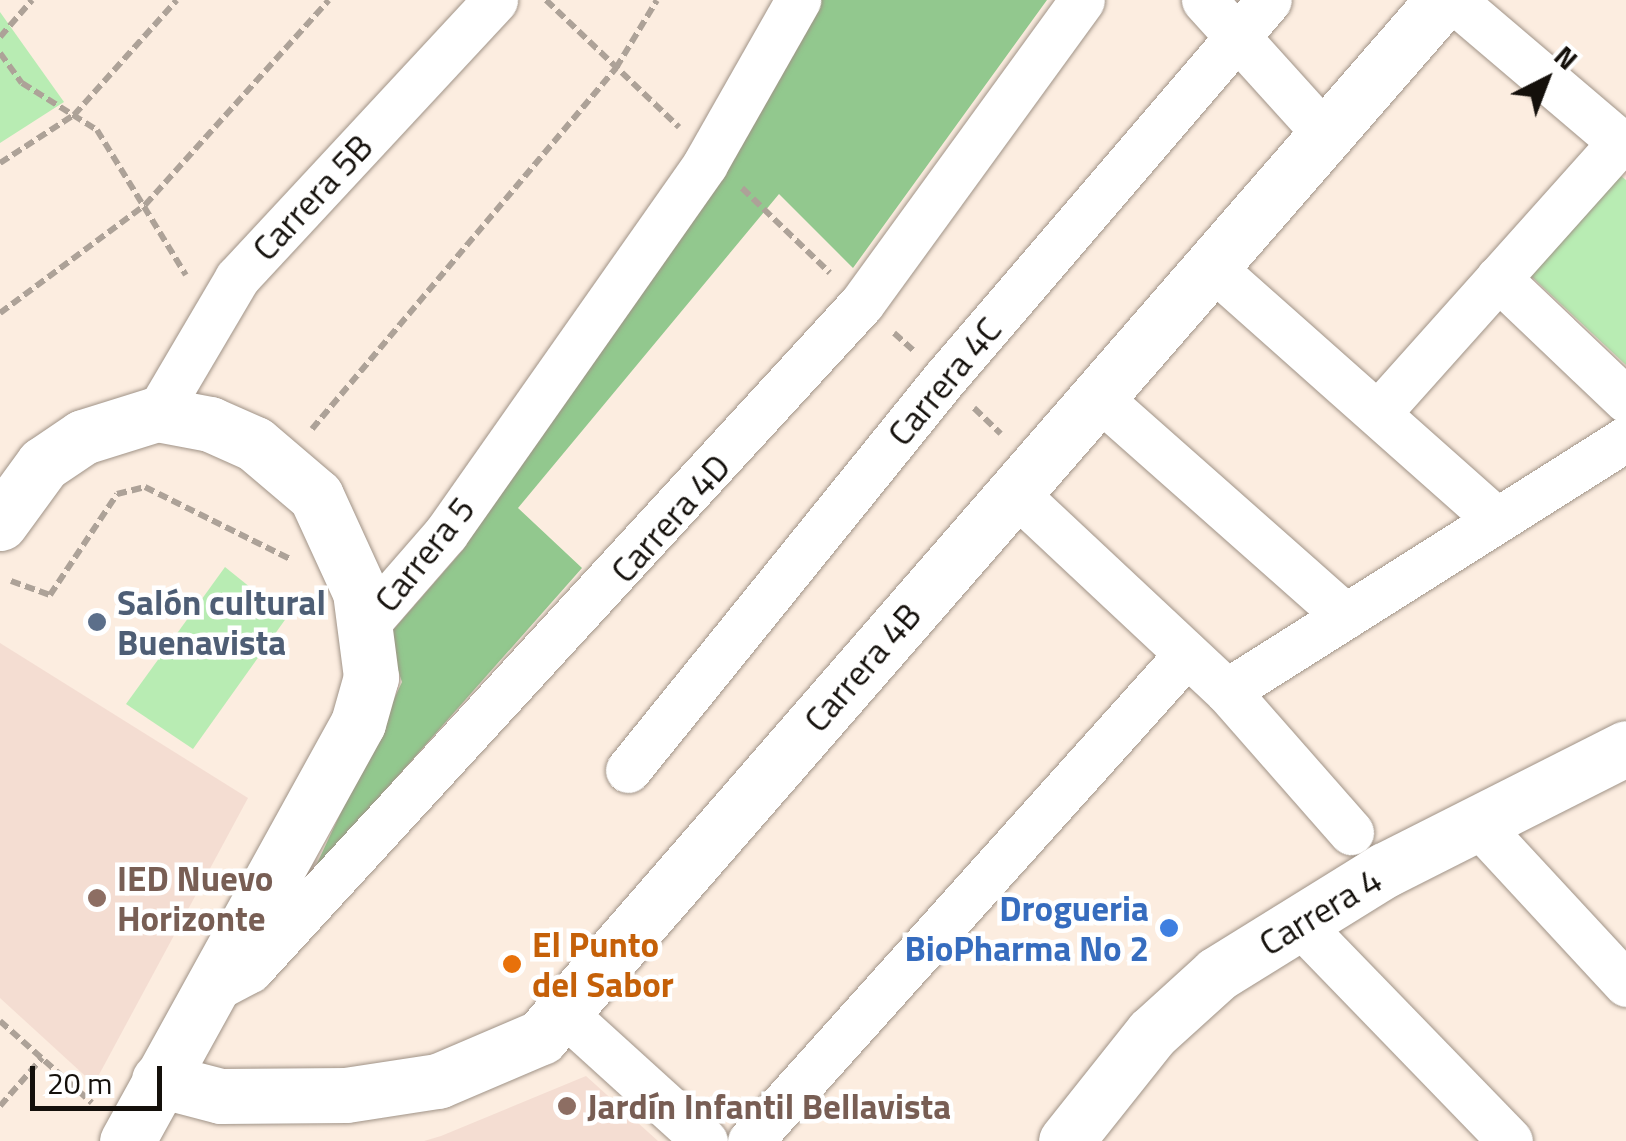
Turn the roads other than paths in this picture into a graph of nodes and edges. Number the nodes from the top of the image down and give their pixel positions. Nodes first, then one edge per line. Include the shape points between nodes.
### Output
1 (495, 0) edge
2 (798, 0) edge
3 (1082, 0) edge
4 (1204, 0) edge
5 (1443, 0) edge
6 (1453, 0) edge
7 (1255, 16) edge
8 (1326, 134) junction
9 (1623, 144) edge
10 (1212, 267) junction
11 (1498, 278) junction
12 (1096, 396) junction
13 (1626, 400) edge
14 (157, 414) junction
15 (1378, 414) junction
16 (1626, 439) edge
17 (1013, 490) junction
18 (1498, 520) junction
19 (0, 523) edge
20 (1346, 616) junction
21 (366, 625) junction
22 (1187, 654) junction
23 (1227, 691) junction
24 (1626, 748) edge
25 (628, 770) dead end
26 (1478, 824) junction
27 (1351, 832) dead end
28 (1299, 923) junction
29 (1626, 984) edge
30 (210, 990) junction
31 (566, 1014) junction
32 (159, 1080) junction
33 (128, 1140) edge
34 (705, 1141) edge
35 (750, 1141) edge
36 (1066, 1141) edge
37 (1510, 1141) edge

1 - 14 street, Carrera 5B via 214,312
2 - 21 street, Carrera 5 via 709,156 446,534
3 - 30 street, Carrera 4D via 862,303 264,956
4 - 7 street
5 - 8 main road, Carrera 4B
6 - 9 street
7 - 8 street
7 - 25 street, Carrera 4C via 944,379
8 - 10 main road, Carrera 4B
9 - 11 street
10 - 12 main road, Carrera 4B
10 - 15 street
11 - 13 street
11 - 15 street
12 - 17 main road, Carrera 4B
12 - 20 street
14 - 19 main road via 83,438 44,464
14 - 21 main road via 210,424 282,464 316,496 344,543
15 - 18 street
16 - 18 street
17 - 22 street
17 - 31 main road, Carrera 4B
18 - 20 street
20 - 23 street
21 - 30 main road, Carrera 5 via 370,677 358,723
22 - 23 street
22 - 35 street
23 - 27 street
24 - 26 main road, Carrera 4
26 - 28 main road, Carrera 4
26 - 29 street
28 - 36 main road, Carrera 4 via 1217,974 1152,1033
28 - 37 street
30 - 32 main road, Carrera 5
31 - 32 main road, Carrera 4B via 496,1062 438,1082 252,1098
31 - 34 street
32 - 33 main road, Carrera 5

